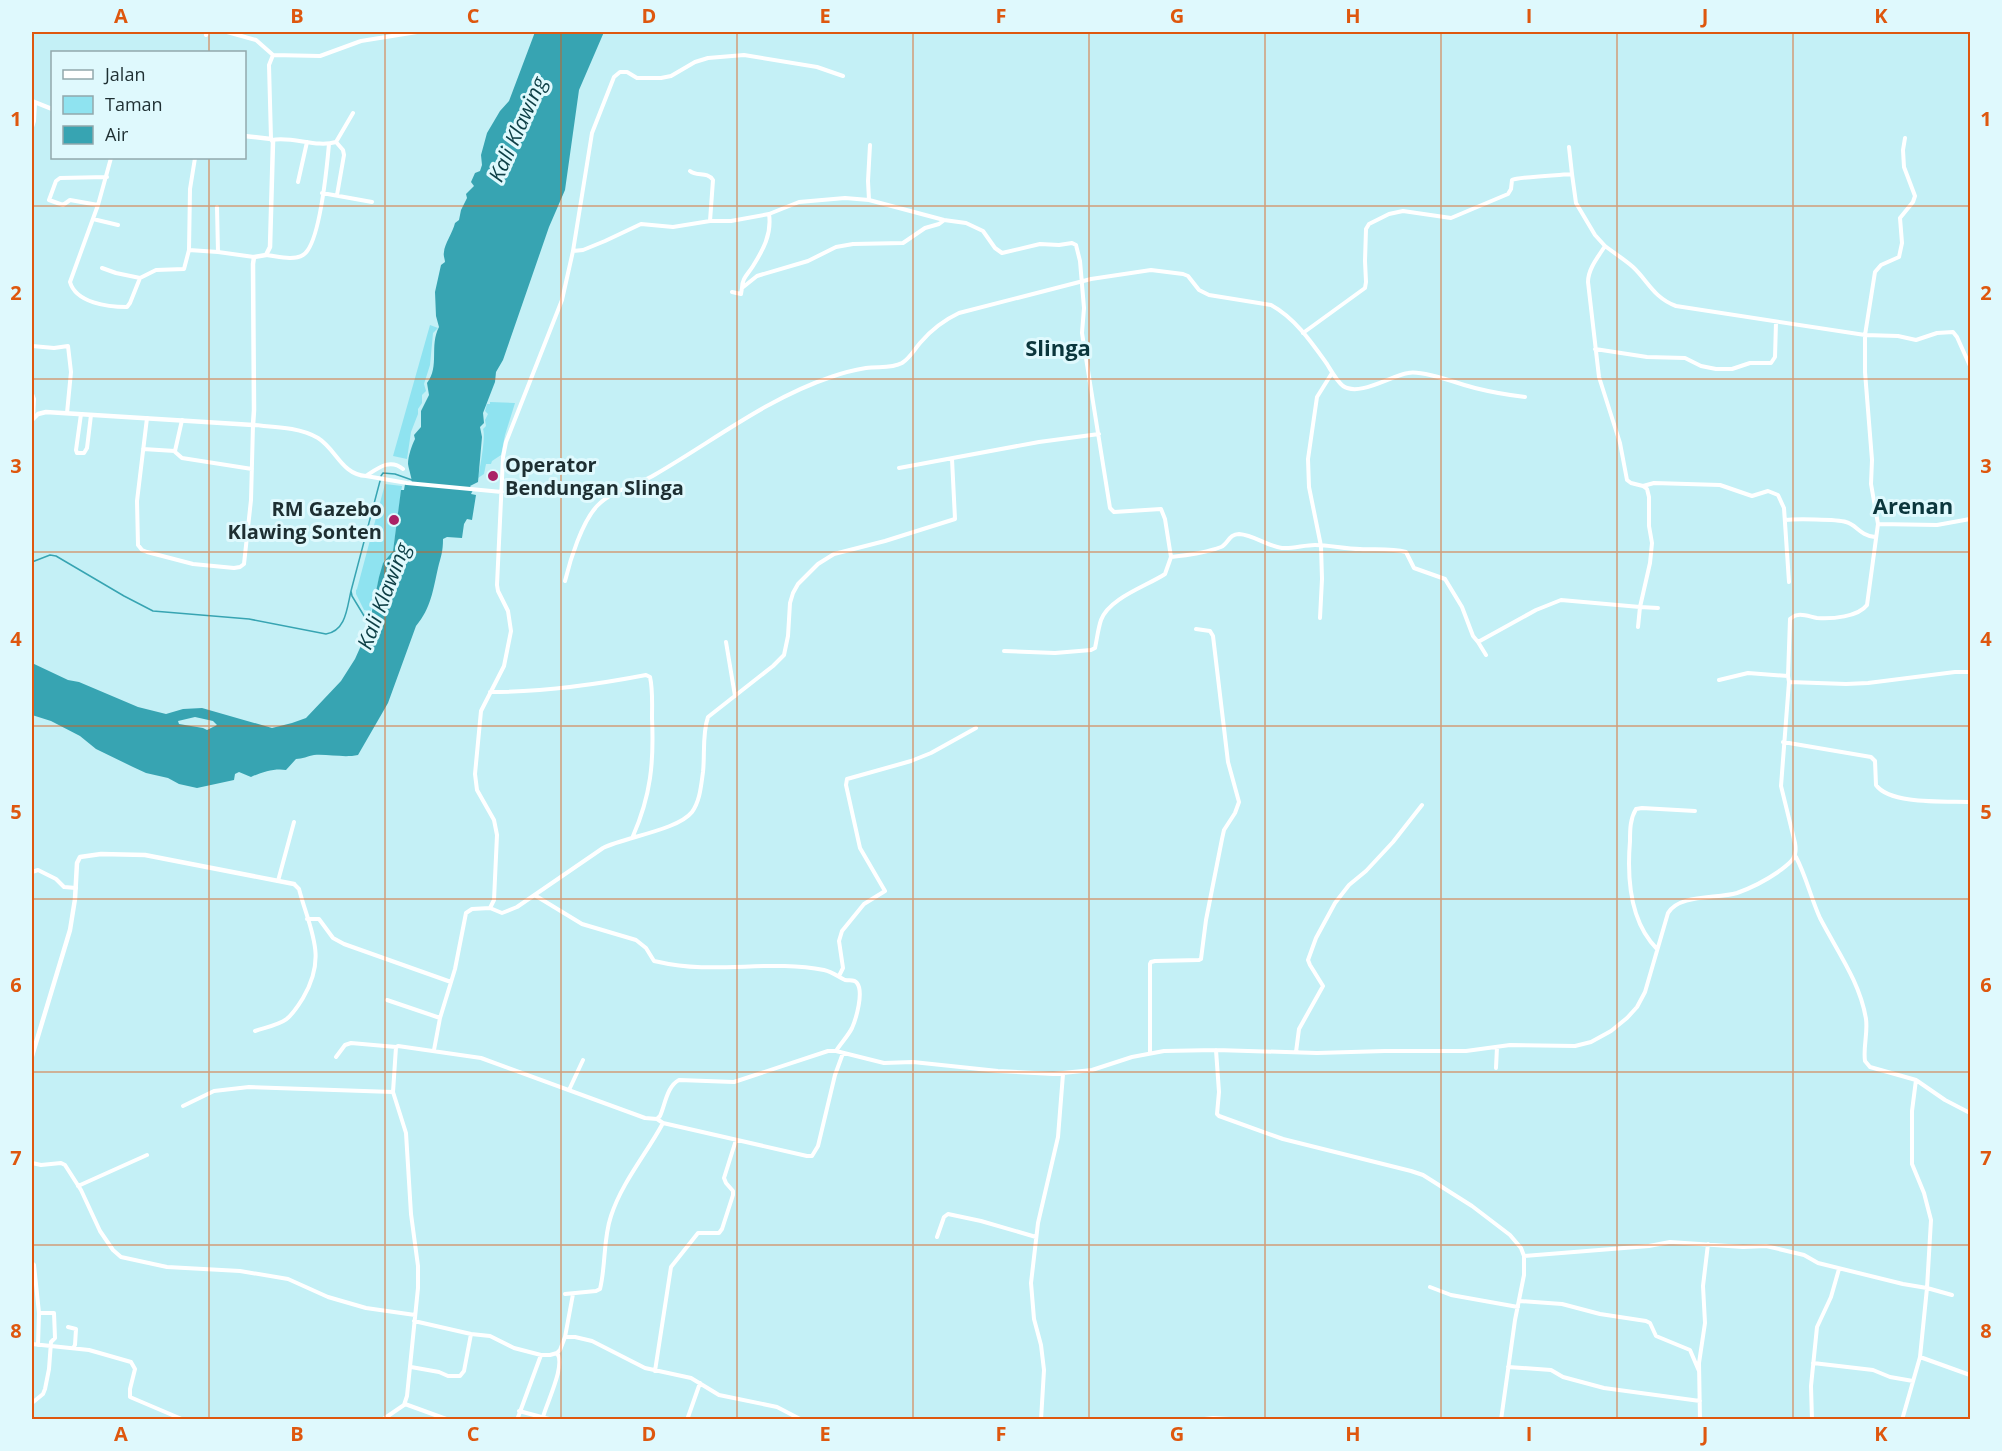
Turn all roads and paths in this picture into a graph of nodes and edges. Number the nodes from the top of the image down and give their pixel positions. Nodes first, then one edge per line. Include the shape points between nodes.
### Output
1 (226, 32) edge
2 (417, 32) edge
3 (273, 55) junction
4 (843, 76) dead end
5 (33, 102) edge
6 (51, 109) edge
7 (353, 113) dead end
8 (32, 127) edge
9 (246, 136) edge
10 (1905, 138) dead end
11 (272, 139) junction
12 (307, 142) junction
13 (336, 142) junction
14 (329, 144) junction
15 (870, 145) dead end
16 (1569, 147) dead end
17 (111, 159) edge
18 (195, 159) edge
19 (690, 171) dead end
20 (1572, 174) junction
21 (107, 177) junction
22 (298, 182) dead end
23 (322, 193) junction
24 (337, 195) junction
25 (869, 200) junction
26 (372, 202) dead end
27 (98, 205) junction
28 (217, 207) dead end
29 (769, 214) junction
30 (93, 219) junction
31 (944, 220) junction
32 (710, 222) junction
33 (117, 225) dead end
34 (1605, 246) junction
35 (189, 250) junction
36 (573, 251) junction
37 (218, 252) junction
38 (266, 255) junction
39 (254, 257) junction
40 (102, 268) dead end
41 (140, 278) junction
42 (1082, 281) junction
43 (742, 288) junction
44 (732, 292) dead end
45 (1776, 322) junction
46 (1303, 333) junction
47 (1865, 335) junction
48 (32, 346) edge
49 (1595, 349) junction
50 (1971, 366) edge
51 (1332, 373) junction
52 (32, 394) edge
53 (1525, 397) dead end
54 (68, 413) junction
55 (81, 414) junction
56 (92, 415) junction
57 (147, 418) junction
58 (32, 419) edge
59 (182, 420) junction
60 (253, 425) junction
61 (1099, 434) junction
62 (143, 449) junction
63 (174, 451) junction
64 (952, 459) junction
65 (899, 468) dead end
66 (252, 469) junction
67 (404, 469) dead end
68 (366, 476) junction
69 (1643, 486) junction
70 (500, 493) junction
71 (1971, 519) edge
72 (1785, 520) junction
73 (1878, 524) junction
74 (1875, 537) junction
75 (1321, 546) junction
76 (1171, 557) junction
77 (565, 581) dead end
78 (1789, 582) dead end
79 (1640, 607) junction
80 (1658, 608) dead end
81 (1320, 618) dead end
82 (1638, 627) dead end
83 (1196, 629) dead end
84 (726, 642) dead end
85 (1478, 642) junction
86 (1004, 651) dead end
87 (1486, 655) dead end
88 (1971, 672) edge
89 (1788, 676) junction
90 (1719, 680) dead end
91 (1789, 682) junction
92 (490, 692) junction
93 (735, 697) junction
94 (976, 728) dead end
95 (1784, 742) junction
96 (1971, 802) edge
97 (1422, 805) dead end
98 (1695, 811) dead end
99 (294, 822) dead end
100 (633, 837) junction
101 (1796, 856) junction
102 (32, 872) edge
103 (278, 881) junction
104 (294, 884) joint
105 (76, 888) junction
106 (536, 896) junction
107 (490, 908) junction
108 (308, 919) junction
109 (1658, 949) junction
110 (839, 976) junction
111 (451, 982) junction
112 (387, 999) dead end
113 (440, 1018) junction
114 (255, 1031) dead end
115 (396, 1047) junction
116 (1497, 1047) junction
117 (434, 1050) junction
118 (1216, 1050) junction
119 (836, 1051) junction
120 (1296, 1052) junction
121 (843, 1053) junction
122 (1150, 1053) junction
123 (32, 1056) edge
124 (336, 1057) dead end
125 (583, 1060) dead end
126 (1496, 1068) dead end
127 (1063, 1074) junction
128 (1916, 1080) junction
129 (569, 1090) junction
130 (393, 1092) junction
131 (183, 1106) dead end
132 (1971, 1113) edge
133 (657, 1119) junction
134 (663, 1123) junction
135 (736, 1140) junction
136 (147, 1155) dead end
137 (32, 1163) edge
138 (78, 1186) junction
139 (938, 1237) dead end
140 (1036, 1237) junction
141 (1708, 1245) junction
142 (1524, 1256) junction
143 (32, 1263) edge
144 (1839, 1269) junction
145 (1430, 1287) dead end
146 (1927, 1288) junction
147 (565, 1294) dead end
148 (573, 1294) junction
149 (1952, 1295) dead end
150 (1519, 1301) junction
151 (1518, 1307) junction
152 (39, 1313) junction
153 (415, 1315) junction
154 (414, 1321) junction
155 (68, 1327) dead end
156 (471, 1334) junction
157 (564, 1336) junction
158 (32, 1344) edge
159 (38, 1345) junction
160 (51, 1346) junction
161 (73, 1348) junction
162 (558, 1354) junction
163 (1920, 1357) junction
164 (541, 1358) junction
165 (1813, 1363) junction
166 (411, 1367) junction
167 (1508, 1367) junction
168 (655, 1371) junction
169 (1699, 1371) junction
170 (1971, 1375) edge
171 (1912, 1381) junction
172 (700, 1383) junction
173 (1700, 1401) junction
174 (32, 1403) edge
175 (405, 1404) junction
176 (519, 1411) junction
177 (543, 1417) junction
178 (184, 1419) edge
179 (382, 1419) edge
180 (449, 1419) edge
181 (517, 1419) edge
182 (549, 1419) edge
183 (687, 1419) edge
184 (802, 1419) edge
185 (1041, 1419) edge
186 (1196, 1419) edge
187 (1246, 1419) edge
188 (1501, 1419) edge
189 (1700, 1419) edge
190 (1812, 1419) edge
191 (1902, 1419) edge

1 - 3 street via 256,40
2 - 3 street via 361,41 320,57
3 - 11 street via 269,65
4 - 36 street via 817,67 744,54 695,62 662,78 616,74 592,133
5 - 6 street
5 - 8 street
7 - 13 street
9 - 11 street
10 - 47 street via 1904,167 1915,199 1900,218 1899,256 1875,272
11 - 12 street
11 - 38 street via 270,247
12 - 14 street
12 - 22 street
13 - 14 street
13 - 24 street via 344,150
14 - 23 street
15 - 25 street
16 - 20 street
17 - 21 street
18 - 35 street
19 - 32 street via 713,180
20 - 34 street via 1576,203
20 - 46 street via 1514,178 1508,194 1447,218 1403,211 1369,224 1365,288
21 - 27 street
21 - 27 street via 60,178 48,199 63,205 70,200
23 - 24 street
23 - 38 street via 309,250 299,257
24 - 26 street
25 - 29 street via 800,202
25 - 31 street
27 - 30 street
28 - 37 street
29 - 32 street
29 - 43 street via 766,241
30 - 33 street
30 - 41 street via 71,287 89,302 126,307
31 - 42 street via 966,223 983,231 1002,253 1040,244 1074,243
31 - 43 street via 903,243 836,247 808,261 757,276
32 - 36 street via 673,227 641,224
34 - 45 street via 1632,266 1664,301
34 - 49 street via 1588,278
35 - 37 street
35 - 41 street via 184,269 156,270
36 - 70 street via 562,300 506,442
37 - 39 street
38 - 39 street
39 - 60 street
40 - 41 street
42 - 46 street via 1151,270 1175,272 1188,276 1204,293 1270,305
42 - 61 street via 1082,333
42 - 77 street via 945,319 900,364 866,368 812,384 651,477 613,493 589,517
43 - 44 street via 741,294
45 - 47 street
45 - 49 street via 1774,361 1732,369 1701,366 1684,358
46 - 51 street
47 - 50 street via 1916,340 1953,332
47 - 73 street via 1871,484
48 - 54 street via 68,346
49 - 69 street via 1627,480
51 - 53 street via 1342,385 1356,390 1414,372
51 - 75 street via 1317,397 1309,454 1309,488
52 - 58 street
54 - 55 street
54 - 58 street via 46,412
55 - 56 street
55 - 56 street via 77,453 84,453 87,448
56 - 57 street
57 - 59 street
57 - 62 street
59 - 60 street
59 - 63 street
60 - 66 street
60 - 68 street via 311,435 327,445 349,470
61 - 64 street
61 - 76 street via 1111,511 1161,509
62 - 63 street
62 - 66 street via 137,501 138,545 147,552 194,564 234,568 244,565
63 - 66 street via 179,457
64 - 65 street
64 - 93 street via 955,519 834,554 818,564 793,593 784,654
67 - 68 street via 388,464
68 - 70 street
69 - 72 street via 1719,485 1752,496 1771,491 1781,498
69 - 79 street via 1649,497 1652,543
70 - 92 street via 497,585 508,611 510,631 506,660
71 - 73 street via 1937,525
72 - 74 street via 1846,522 1864,535
72 - 78 street
73 - 74 street
74 - 89 street via 1865,608 1829,618 1800,614 1793,617 1789,625
75 - 76 street via 1280,548 1236,534 1219,548
75 - 81 street
75 - 85 street via 1406,552 1414,568 1445,579
76 - 86 street via 1165,574 1105,612 1095,648
79 - 80 street
79 - 82 street
79 - 85 street via 1561,600
83 - 122 street via 1213,636 1228,762 1239,802 1224,830 1201,958 1150,964
84 - 93 street
85 - 87 street
88 - 91 street via 1846,684
89 - 90 street via 1748,673
89 - 91 street
91 - 95 street
92 - 100 street via 592,686 650,677 654,753 647,798
92 - 107 street via 480,717 475,774 477,790 494,820 497,836 495,900
93 - 100 street via 708,717 701,787 691,813 670,826
94 - 110 street via 911,761 847,779 856,839 885,891 864,904 842,931 839,941 843,968
95 - 96 street via 1871,757 1875,761 1878,789 1895,797
95 - 101 street via 1781,786
97 - 120 street via 1343,892 1326,917 1308,960 1323,986 1299,1029
98 - 109 street via 1642,808 1636,809 1631,820 1629,886 1639,922
99 - 103 street
100 - 106 street via 603,848
101 - 109 street via 1773,875 1745,890 1673,905
101 - 128 street via 1862,1004 1866,1020 1865,1061 1870,1067
102 - 105 street via 38,870 64,887
103 - 104 street
103 - 105 street via 145,855 101,854 82,855 78,860
104 - 108 street
105 - 123 street via 70,930
106 - 107 street via 506,912
106 - 110 street via 582,924 636,940 654,961 700,968 794,966
107 - 111 street via 468,911
108 - 111 street via 318,919 333,938 344,944
108 - 114 street via 316,958 312,980 291,1017
109 - 116 street via 1641,1001 1627,1018 1602,1036 1575,1046
110 - 119 street via 856,982 860,993 852,1028
111 - 113 street
112 - 113 street
113 - 117 street
115 - 117 street
115 - 124 street via 351,1043
115 - 130 street
116 - 120 street via 1466,1051
116 - 126 street
117 - 129 street via 481,1058
118 - 120 street
118 - 122 street
118 - 142 street via 1219,1116 1283,1139 1423,1175 1510,1235
119 - 121 street
119 - 133 street via 822,1052 734,1082 678,1080
121 - 127 street via 884,1063
121 - 135 street via 815,1154 807,1156
122 - 127 street
125 - 129 street
127 - 140 street via 1058,1137
128 - 132 street
128 - 146 street via 1912,1164 1931,1220
129 - 133 street
130 - 131 street via 249,1087 214,1091
130 - 153 street via 408,1146 418,1266
133 - 134 street
134 - 135 street
134 - 148 street via 611,1215 600,1289
135 - 168 street via 724,1178 733,1195 720,1233 698,1233 671,1267
136 - 138 street
137 - 138 street via 61,1163
138 - 153 street via 99,1231 121,1257 167,1267 288,1279 366,1308
139 - 140 street via 948,1214
140 - 185 street via 1031,1283 1044,1370
141 - 142 street via 1670,1242
141 - 144 street via 1776,1248
141 - 169 street
142 - 150 street
143 - 152 street
144 - 146 street
144 - 165 street via 1818,1324
145 - 151 street via 1451,1295
146 - 149 street
146 - 163 street
147 - 148 street
148 - 157 street
150 - 151 street
150 - 169 street via 1562,1304 1646,1321 1656,1336 1690,1350
151 - 167 street
152 - 159 street
152 - 160 street via 54,1313 55,1338
153 - 154 street
154 - 156 street
154 - 166 street
155 - 161 street via 76,1329
156 - 164 street via 490,1336
156 - 166 street via 460,1376
157 - 162 street
157 - 168 street via 592,1341
158 - 159 street
159 - 160 street
160 - 161 street
160 - 174 street via 45,1389
161 - 178 street via 131,1362 135,1369 130,1397
162 - 164 street
162 - 177 street via 558,1372
163 - 170 street
163 - 171 street
164 - 176 street
165 - 171 street via 1873,1370
165 - 190 street
166 - 175 street
167 - 173 street via 1551,1370 1604,1388
167 - 188 street
168 - 172 street
169 - 173 street
171 - 191 street
172 - 183 street
172 - 184 street via 718,1395 777,1407
173 - 189 street
175 - 179 street
175 - 180 street
176 - 177 street
176 - 181 street
177 - 182 street
186 - 187 street

